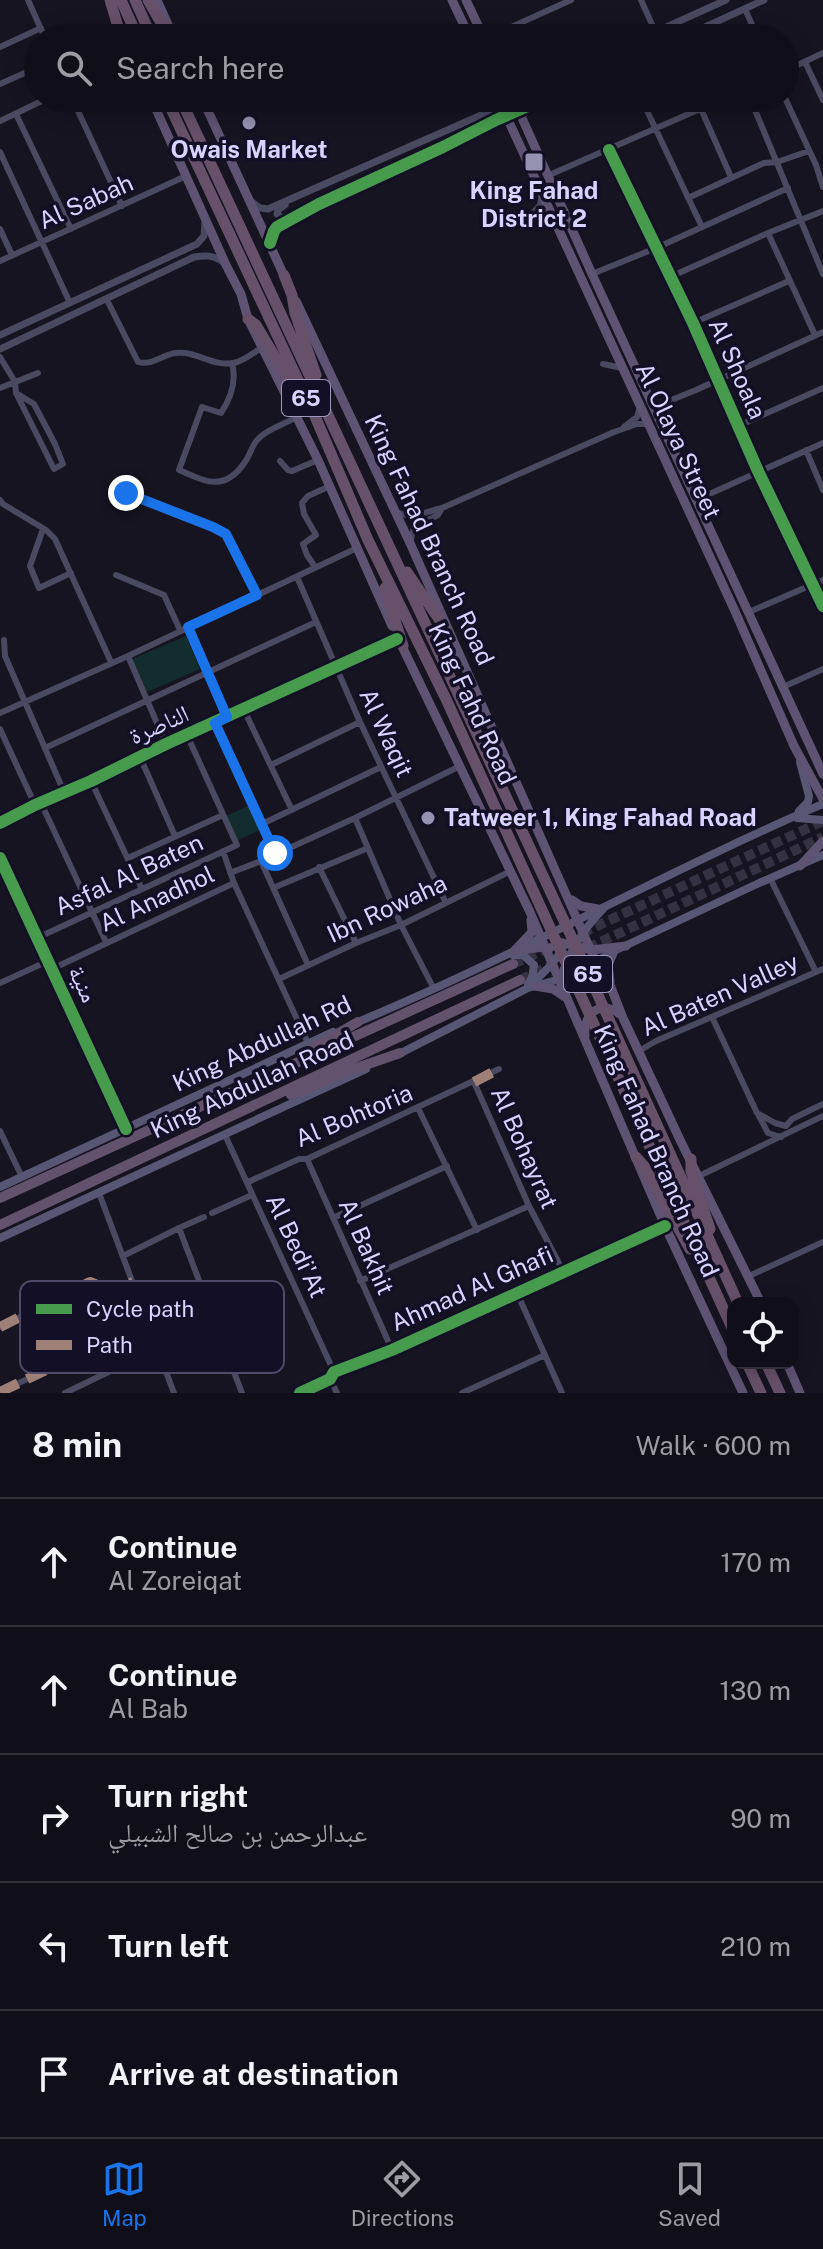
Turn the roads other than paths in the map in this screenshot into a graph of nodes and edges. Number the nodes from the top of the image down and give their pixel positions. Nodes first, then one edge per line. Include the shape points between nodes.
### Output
1 (28, 0) edge
2 (108, 0) edge
3 (121, 0) edge
4 (135, 0) edge
5 (148, 0) edge
6 (157, 0) edge
7 (452, 0) edge
8 (466, 0) edge
9 (544, 0) edge
10 (571, 0) edge
11 (641, 0) edge
12 (726, 0) edge
13 (764, 0) edge
14 (745, 9) junction
15 (548, 10) junction
16 (39, 24) edge
17 (117, 24) edge
18 (132, 24) edge
19 (146, 24) edge
20 (163, 24) edge
21 (168, 24) edge
22 (463, 24) edge
23 (479, 24) edge
24 (517, 24) edge
25 (652, 24) edge
26 (671, 24) edge
27 (712, 24) edge
28 (752, 24) edge
29 (24, 36) edge
30 (0, 47) edge
31 (823, 53) edge
32 (805, 62) junction
33 (799, 65) edge
34 (24, 73) edge
35 (0, 84) edge
36 (823, 100) edge
37 (24, 110) edge
38 (78, 112) edge
39 (157, 112) edge
40 (173, 112) edge
41 (187, 112) edge
42 (208, 112) edge
43 (489, 112) edge
44 (493, 112) edge
45 (503, 112) edge
46 (518, 112) edge
47 (647, 112) edge
48 (694, 112) edge
49 (702, 112) edge
50 (756, 112) edge
51 (791, 112) edge
52 (16, 114) junction
53 (0, 121) edge
54 (655, 130) junction
55 (609, 150) junction
56 (397, 151) junction
57 (809, 151) junction
58 (0, 152) edge
59 (777, 162) junction
60 (820, 163) edge
61 (3, 164) edge
62 (407, 164) junction
63 (187, 176) junction
64 (547, 176) junction
65 (731, 177) junction
66 (823, 187) edge
67 (788, 188) junction
68 (308, 192) junction
69 (542, 195) junction
70 (247, 198) junction
71 (688, 198) junction
72 (319, 204) junction
73 (122, 206) junction
74 (823, 211) edge
75 (206, 220) junction
76 (800, 222) junction
77 (521, 226) dead end
78 (702, 227) junction
79 (0, 229) edge
80 (71, 229) junction
81 (768, 233) junction
82 (42, 241) junction
83 (270, 243) junction
84 (656, 248) junction
85 (185, 250) junction
86 (12, 255) junction
87 (194, 257) junction
88 (0, 261) edge
89 (226, 265) junction
90 (592, 274) junction
91 (823, 274) edge
92 (284, 275) junction
93 (670, 277) junction
94 (789, 281) junction
95 (107, 300) junction
96 (70, 303) junction
97 (248, 319) junction
98 (693, 323) junction
99 (819, 333) edge
100 (0, 335) edge
101 (261, 348) junction
102 (0, 349) edge
103 (0, 357) edge
104 (232, 363) junction
105 (603, 364) dead end
106 (622, 368) junction
107 (38, 373) dead end
108 (717, 380) junction
109 (15, 382) junction
110 (0, 388) edge
111 (823, 388) edge
112 (16, 393) junction
113 (307, 401) junction
114 (325, 406) junction
115 (640, 406) junction
116 (654, 407) junction
117 (297, 417) junction
118 (648, 424) junction
119 (738, 426) junction
120 (614, 432) junction
121 (823, 443) edge
122 (806, 450) junction
123 (318, 460) junction
124 (280, 461) dead end
125 (758, 471) junction
126 (330, 486) junction
127 (823, 490) edge
128 (126, 493) dead end
129 (0, 500) edge
130 (696, 500) junction
131 (442, 508) junction
132 (396, 512) junction
133 (43, 529) junction
134 (383, 536) junction
135 (410, 543) junction
136 (371, 545) junction
137 (357, 548) junction
138 (315, 567) junction
139 (71, 573) junction
140 (116, 575) dead end
141 (297, 577) junction
142 (823, 580) edge
143 (814, 584) junction
144 (257, 595) junction
145 (823, 606) edge
146 (749, 612) junction
147 (316, 622) junction
148 (184, 629) junction
149 (449, 634) junction
150 (4, 640) dead end
151 (400, 642) junction
152 (128, 656) junction
153 (2, 657) edge
154 (111, 662) junction
155 (335, 666) junction
156 (823, 669) edge
157 (208, 672) junction
158 (782, 688) junction
159 (145, 700) junction
160 (25, 702) junction
161 (244, 710) junction
162 (0, 713) edge
163 (227, 717) junction
164 (360, 722) junction
165 (215, 723) junction
166 (0, 729) edge
167 (187, 735) junction
168 (166, 744) junction
169 (794, 746) junction
170 (45, 748) junction
171 (140, 757) junction
172 (271, 765) junction
173 (460, 766) junction
174 (381, 767) junction
175 (823, 771) edge
176 (91, 781) junction
177 (64, 792) junction
178 (396, 798) junction
179 (823, 802) edge
180 (38, 804) junction
181 (292, 810) junction
182 (223, 815) junction
183 (355, 818) junction
184 (789, 819) junction
185 (823, 820) edge
186 (0, 823) edge
187 (262, 824) junction
188 (175, 836) junction
189 (823, 841) edge
190 (368, 848) junction
191 (223, 851) junction
192 (547, 852) junction
193 (275, 853) junction
194 (0, 858) edge
195 (128, 858) junction
196 (823, 858) edge
197 (261, 861) junction
198 (800, 866) junction
199 (319, 867) junction
200 (511, 871) junction
201 (230, 873) junction
202 (770, 878) junction
203 (234, 883) junction
204 (273, 888) junction
205 (142, 889) junction
206 (569, 898) junction
207 (446, 903) junction
208 (602, 908) junction
209 (91, 912) junction
210 (530, 912) junction
211 (579, 919) junction
212 (401, 925) junction
213 (583, 930) junction
214 (37, 938) junction
215 (544, 940) junction
216 (106, 942) junction
217 (356, 943) junction
218 (626, 946) junction
219 (568, 948) junction
220 (591, 950) junction
221 (614, 951) junction
222 (511, 957) junction
223 (48, 961) junction
224 (596, 962) junction
225 (552, 964) junction
226 (308, 965) junction
227 (52, 969) junction
228 (819, 971) edge
229 (279, 979) junction
230 (560, 979) junction
231 (0, 983) edge
232 (610, 985) junction
233 (526, 987) junction
234 (434, 989) junction
235 (565, 998) junction
236 (712, 1017) junction
237 (623, 1018) junction
238 (358, 1022) junction
239 (586, 1039) junction
240 (308, 1043) junction
241 (639, 1051) junction
242 (400, 1053) junction
243 (499, 1069) dead end
244 (474, 1082) junction
245 (220, 1097) junction
246 (823, 1104) edge
247 (418, 1108) junction
248 (757, 1113) junction
249 (823, 1116) edge
250 (229, 1117) junction
251 (126, 1129) junction
252 (0, 1131) edge
253 (225, 1135) junction
254 (781, 1137) junction
255 (636, 1157) junction
256 (307, 1159) junction
257 (691, 1159) junction
258 (447, 1166) junction
259 (699, 1176) junction
260 (22, 1177) junction
261 (248, 1182) junction
262 (0, 1187) edge
263 (99, 1193) junction
264 (252, 1195) junction
265 (0, 1196) edge
266 (529, 1206) junction
267 (212, 1213) dead end
268 (204, 1217) dead end
269 (333, 1218) junction
270 (665, 1226) junction
271 (0, 1228) edge
272 (179, 1228) junction
273 (477, 1230) junction
274 (0, 1238) edge
275 (823, 1242) edge
276 (714, 1253) junction
277 (123, 1256) junction
278 (706, 1268) junction
279 (563, 1271) junction
280 (749, 1276) junction
281 (133, 1281) edge
282 (199, 1281) edge
283 (360, 1281) junction
284 (517, 1293) junction
285 (735, 1297) edge
286 (758, 1297) edge
287 (727, 1316) edge
288 (20, 1317) edge
289 (0, 1327) edge
290 (392, 1350) junction
291 (545, 1355) junction
292 (750, 1369) edge
293 (769, 1369) edge
294 (790, 1369) edge
295 (40, 1373) edge
296 (106, 1373) edge
297 (166, 1373) edge
298 (234, 1373) edge
299 (332, 1376) junction
300 (478, 1390) edge
301 (0, 1392) edge
302 (65, 1393) edge
303 (174, 1393) edge
304 (242, 1393) edge
305 (300, 1393) edge
306 (337, 1393) edge
307 (462, 1393) edge
308 (562, 1393) edge
309 (743, 1393) edge
310 (761, 1393) edge
311 (780, 1393) edge
312 (800, 1393) edge

1 - 16 street
2 - 17 highway
3 - 18 highway
4 - 19 highway
5 - 20 highway
6 - 21 main road
7 - 22 main road
8 - 23 main road
9 - 15 street
10 - 15 street
11 - 25 street
12 - 26 street
13 - 14 street
14 - 27 street
14 - 28 street
15 - 24 street
29 - 30 street
31 - 32 street
32 - 33 street
32 - 36 street
34 - 35 street
37 - 52 street
38 - 73 street
39 - 63 main road, King Fahad Branch Road
40 - 113 highway, King Fahd Road / 65
41 - 114 highway, King Fahd Road / 65
42 - 70 main road, King Fahad Branch Road
43 - 56 street
44 - 62 street
45 - 69 main road, Al Olaya Street
46 - 64 main road, Al Olaya Street
47 - 54 street
48 - 54 street
49 - 65 street
50 - 59 street
51 - 57 street
52 - 53 street
52 - 80 street
54 - 55 street
54 - 71 street
55 - 64 street
55 - 84 street, Al Shoala
56 - 62 street via 415,151
56 - 68 street
57 - 59 street
57 - 60 street
58 - 61 street
59 - 65 street
59 - 67 street
60 - 66 street
61 - 82 street
62 - 72 street
63 - 73 street, Al Sabah
63 - 75 main road, King Fahad Branch Road
64 - 90 main road, Al Olaya Street
65 - 71 street
67 - 76 street
67 - 78 street
68 - 70 street via 268,209
68 - 72 street via 277,214 282,218
69 - 77 street
69 - 106 main road, Al Olaya Street
70 - 83 main road, King Fahad Branch Road
71 - 78 street
72 - 83 street via 277,227
73 - 80 street, Al Sabah
74 - 76 street
75 - 85 street via 204,236
75 - 89 main road, King Fahad Branch Road
76 - 81 street
76 - 91 street
78 - 84 street
79 - 86 street
80 - 82 street, Al Sabah
81 - 93 street
81 - 94 street
82 - 86 street, Al Sabah
82 - 96 street
83 - 92 main road, King Fahad Branch Road
84 - 90 street
84 - 93 street, Al Shoala
85 - 87 street via 196,248 199,254
85 - 96 street
86 - 88 street, Al Sabah
87 - 89 street via 216,257
87 - 95 street
89 - 97 main road, King Fahad Branch Road
90 - 116 main road, Al Olaya Street
92 - 114 highway
92 - 132 main road, King Fahad Branch Road
93 - 98 street, Al Shoala
94 - 98 street
94 - 99 street
95 - 102 street
95 - 104 street via 138,362 176,353
96 - 100 street
97 - 101 main road, King Fahad Branch Road
97 - 113 highway
98 - 108 street, Al Shoala
99 - 108 street
101 - 104 street
101 - 117 main road, King Fahad Branch Road
103 - 109 street
104 - 117 street via 235,374 228,403 221,413 202,407 179,470 208,482 234,476 258,438
105 - 106 street
106 - 115 main road, Al Olaya Street
107 - 109 street
108 - 116 street
108 - 119 street, Al Shoala
109 - 110 street
109 - 112 street
111 - 119 street
112 - 112 street via 34,404 63,464 54,469
113 - 136 highway, King Fahd Road / 65
114 - 134 highway, King Fahd Road / 65
115 - 118 main road, Al Olaya Street
115 - 120 street via 637,417
116 - 130 main road, Al Olaya Street
117 - 123 main road, King Fahad Branch Road
118 - 120 street
118 - 169 main road, Al Olaya Street
119 - 125 street, Al Shoala
120 - 131 street
121 - 122 street
122 - 125 street
122 - 127 street
123 - 124 street via 292,471
123 - 126 main road, King Fahad Branch Road
125 - 130 street
125 - 143 street, Al Shoala
126 - 137 main road, King Fahad Branch Road
126 - 138 street via 302,503 316,535 303,544
128 - 144 street via 226,534
129 - 133 street
130 - 146 main road, Al Olaya Street
131 - 132 street via 414,516
131 - 135 street via 414,527
132 - 135 main road, King Fahad Branch Road
133 - 139 street via 55,539
133 - 139 street via 30,566 39,588
134 - 149 highway
134 - 276 highway, King Fahd Road / 65
135 - 149 main road, King Fahad Branch Road
136 - 151 highway
136 - 278 highway, King Fahd Road / 65
137 - 138 street
137 - 151 main road, King Fahad Branch Road
138 - 141 street
139 - 154 street
140 - 148 street via 164,595
141 - 144 street
141 - 147 street, Al Waqit
142 - 143 street
143 - 145 street, Al Shoala
143 - 146 street
144 - 148 street
146 - 158 main road, Al Olaya Street
147 - 155 street, Al Waqit
147 - 157 street
148 - 152 street
148 - 157 street
149 - 192 main road, King Fahad Branch Road
150 - 153 street
151 - 155 street, الناصرة
151 - 173 main road, King Fahad Branch Road
152 - 154 street
152 - 159 street
153 - 160 street
154 - 160 street
155 - 161 street, الناصرة
155 - 164 street, Al Waqit
156 - 158 street
157 - 159 street
157 - 163 street
158 - 175 main road, Al Olaya Street
159 - 168 street
159 - 170 street
160 - 162 street
160 - 170 street
161 - 163 street, الناصرة
161 - 172 street
163 - 165 street, الناصرة
164 - 172 street
164 - 174 street, Al Waqit
165 - 167 street, الناصرة
165 - 187 street
166 - 180 street
167 - 168 street, الناصرة
167 - 182 street
168 - 171 street, الناصرة
169 - 179 main road, Al Olaya Street
169 - 184 main road via 809,796
170 - 177 street
171 - 176 street, الناصرة
171 - 188 street
172 - 181 street
173 - 178 street, Al Anadhol
173 - 200 main road, King Fahad Branch Road
174 - 178 street, Al Waqit
174 - 181 street
176 - 177 street, الناصرة
176 - 195 street
177 - 180 street, الناصرة
178 - 183 street, Al Anadhol
178 - 207 street, Al Waqit
179 - 184 main road
180 - 186 street, الناصرة
180 - 209 street
181 - 187 street
182 - 188 street
182 - 191 street, Asfal Al Baten via 237,845
183 - 190 street
183 - 193 street, Al Anadhol
184 - 185 main road
184 - 208 main road
187 - 193 street
188 - 195 street
189 - 198 main road
190 - 199 street
190 - 212 street
191 - 201 street
191 - 205 street, Asfal Al Baten
192 - 200 main road via 535,871
192 - 206 main road, King Fahad Branch Road
193 - 197 street, Al Anadhol
194 - 214 street, منية
195 - 205 street
196 - 198 main road
197 - 201 street, Al Anadhol
197 - 204 street
198 - 202 main road
199 - 204 street
199 - 217 street
200 - 207 street, Ibn Rowaha
200 - 210 main road, King Fahad Branch Road
201 - 203 street
202 - 218 main road
202 - 228 street, Al Baten Valley
203 - 216 street, Al Anadhol
203 - 229 street
204 - 226 street
205 - 209 street, Asfal Al Baten
206 - 208 main road via 581,906
206 - 211 main road, King Fahad Branch Road
207 - 212 street, Ibn Rowaha
208 - 211 main road
208 - 213 main road
209 - 214 street, Asfal Al Baten
209 - 216 street
210 - 215 main road, King Fahad Branch Road
210 - 222 main road via 532,932
211 - 213 main road, King Fahad Branch Road
211 - 215 main road
211 - 219 main road
212 - 217 street, Ibn Rowaha
212 - 234 street
213 - 219 main road
213 - 220 main road, King Fahad Branch Road
214 - 223 street, منية
215 - 219 main road
215 - 222 main road
215 - 225 main road, King Fahad Branch Road
216 - 227 street, Al Anadhol
217 - 226 street, Ibn Rowaha
218 - 220 main road
218 - 221 main road
219 - 220 main road
219 - 224 main road
219 - 225 main road
219 - 230 main road
220 - 224 main road, King Fahad Branch Road
221 - 224 main road
221 - 232 main road via 608,965
222 - 233 main road via 523,955 534,965
222 - 234 main road, King Abdullah Rd
222 - 245 highway, King Abdullah Road
223 - 227 street, منية
223 - 231 street
224 - 230 main road
224 - 232 main road, King Fahad Branch Road
225 - 230 main road, King Fahad Branch Road
225 - 233 main road
226 - 229 street, Ibn Rowaha
227 - 251 street, منية
228 - 236 street, Al Baten Valley
229 - 240 street
230 - 233 main road
230 - 235 main road, King Fahad Branch Road
232 - 237 main road, King Fahad Branch Road
233 - 235 main road via 553,989
233 - 242 main road
233 - 250 highway, King Abdullah Road
234 - 238 main road, King Abdullah Rd
235 - 239 main road, King Fahad Branch Road
236 - 241 street, Al Baten Valley
236 - 248 street
237 - 239 main road via 613,1009 596,1011 585,1024
237 - 241 main road, King Fahad Branch Road
238 - 240 main road, King Abdullah Rd
238 - 245 highway
239 - 255 main road, King Fahad Branch Road
240 - 251 main road, King Abdullah Rd
241 - 257 main road, King Fahad Branch Road
242 - 250 highway
242 - 253 main road
243 - 244 street, Al Bohtoria
244 - 247 street, Al Bohtoria
244 - 266 street, Al Bohayrat
245 - 265 highway, King Abdullah Road
246 - 248 street via 786,1126
247 - 256 street, Al Bohtoria
247 - 258 street
248 - 254 street via 768,1133
249 - 254 street
250 - 271 highway, King Abdullah Road
251 - 260 main road, King Abdullah Rd
252 - 260 street
253 - 261 street, Al Bedi'At
253 - 263 main road
254 - 259 street
255 - 270 main road, King Fahad Branch Road
255 - 278 highway via 698,1263
256 - 261 street, Al Bohtoria
256 - 269 street, Al Bakhit
257 - 259 main road, King Fahad Branch Road
257 - 276 highway
258 - 269 street
258 - 273 street
259 - 280 main road, King Fahad Branch Road
260 - 262 main road, King Abdullah Rd
261 - 264 street, Al Bedi'At
263 - 274 main road
263 - 277 street
264 - 267 street
264 - 299 street, Al Bedi'At
266 - 273 street
266 - 279 street, Al Bohayrat
268 - 272 street
269 - 283 street, Al Bakhit
270 - 279 street, Ahmad Al Ghafi
270 - 309 main road, King Fahad Branch Road
272 - 277 street
272 - 282 street
273 - 283 street
275 - 280 street
276 - 285 highway, King Fahd Road / 65
277 - 281 street
278 - 287 highway, King Fahd Road / 65
279 - 284 street, Ahmad Al Ghafi
280 - 286 main road, King Fahad Branch Road
283 - 290 street, Al Bakhit
284 - 290 street, Ahmad Al Ghafi
284 - 291 street
288 - 289 street
290 - 299 street, Ahmad Al Ghafi
291 - 300 street
291 - 308 street
292 - 310 highway
293 - 311 highway
294 - 312 main road
295 - 301 street
296 - 302 street
297 - 303 street
298 - 304 street
299 - 305 street, Ahmad Al Ghafi
299 - 306 street, Al Bedi'At
300 - 307 street

